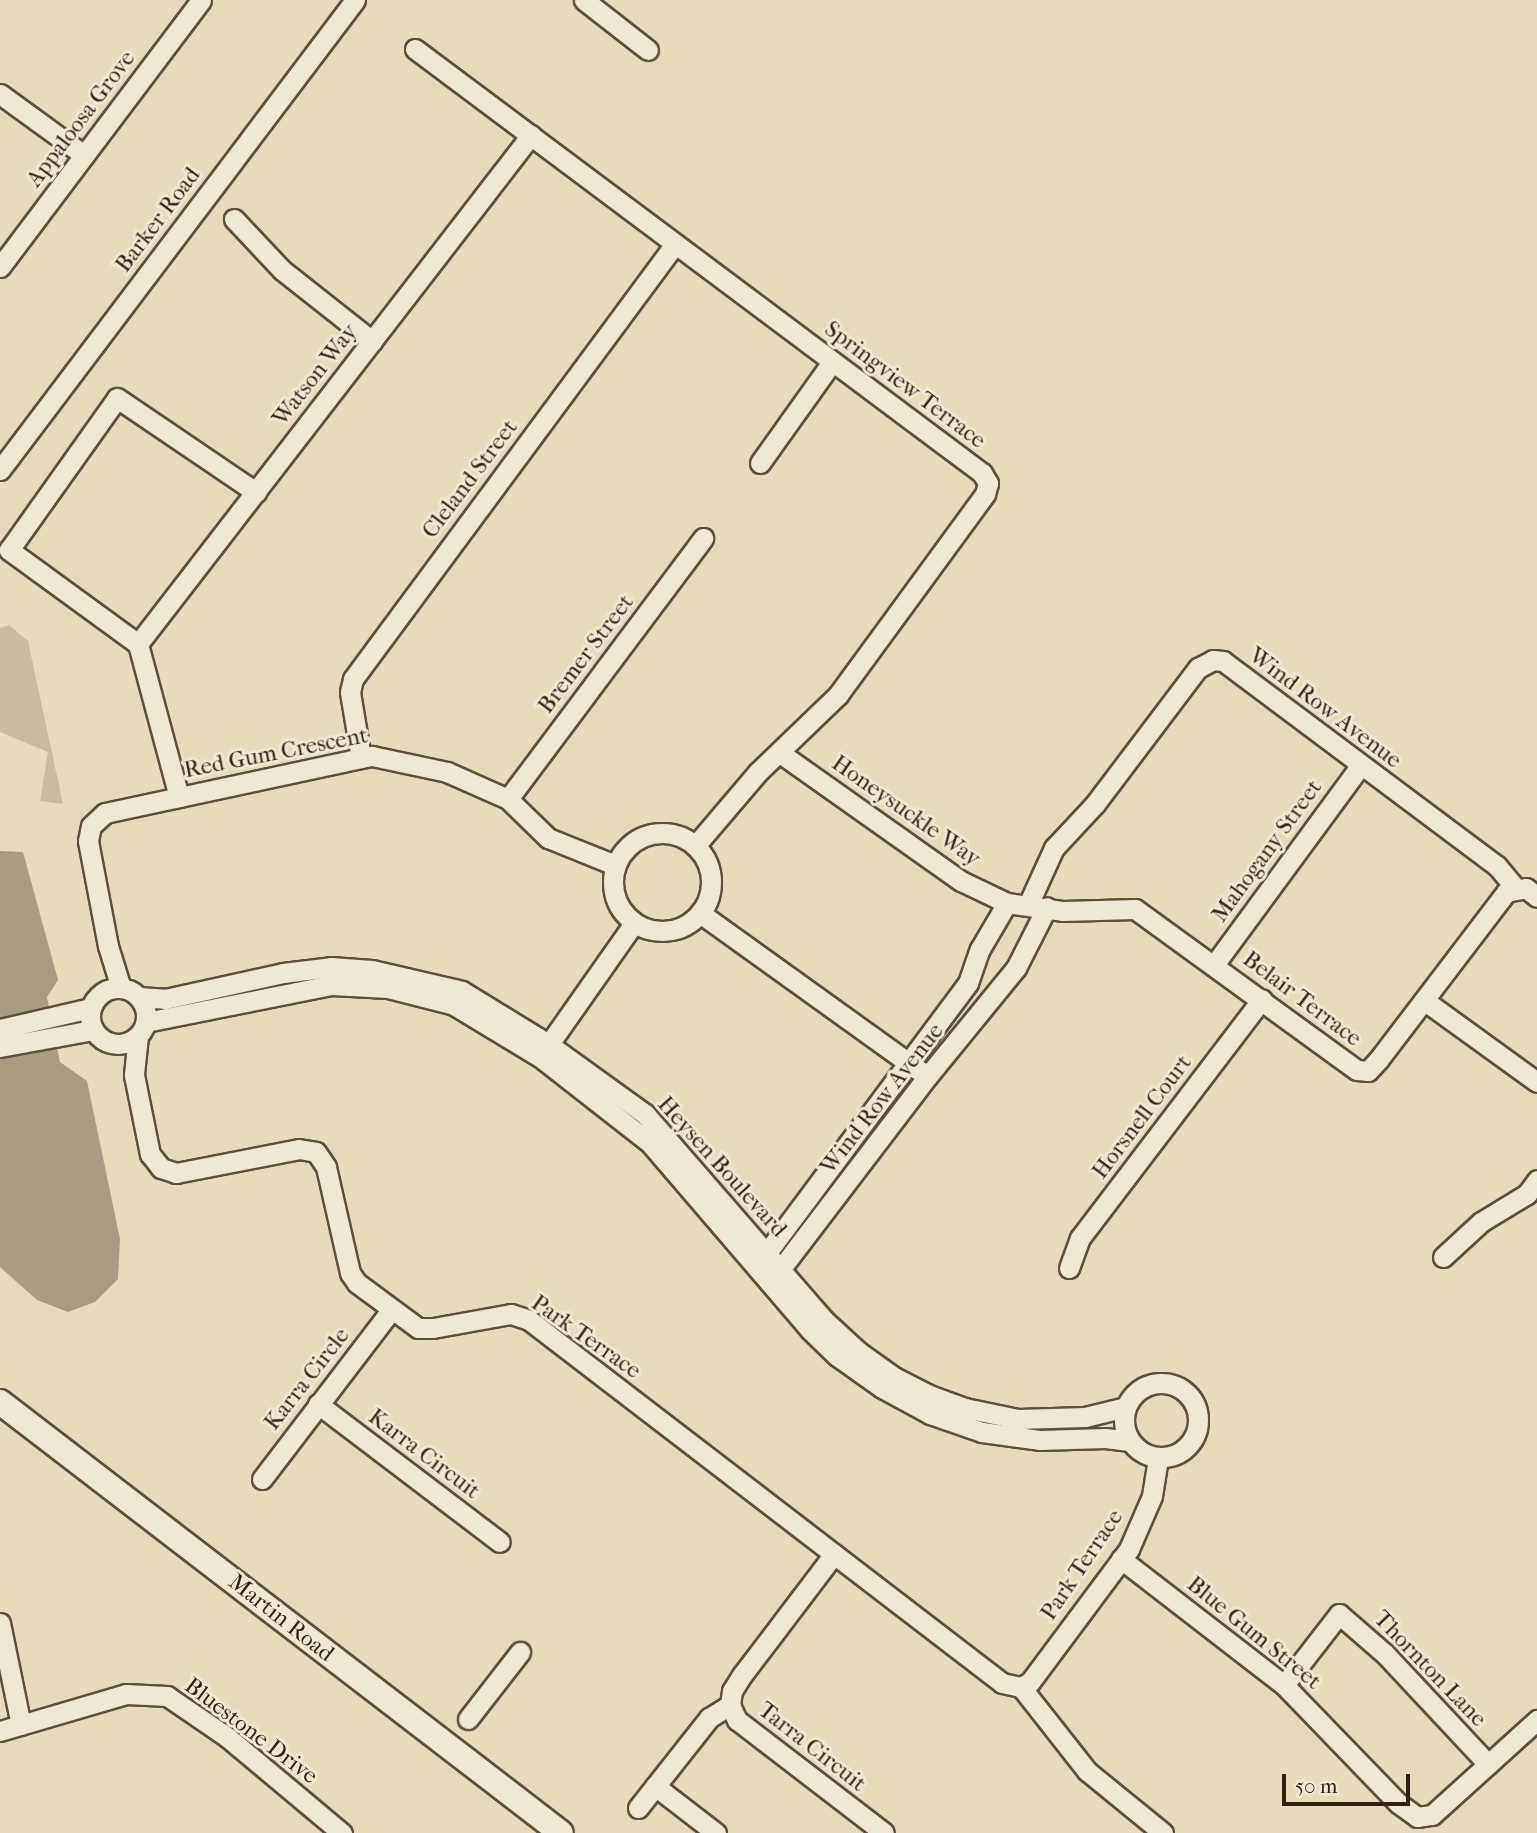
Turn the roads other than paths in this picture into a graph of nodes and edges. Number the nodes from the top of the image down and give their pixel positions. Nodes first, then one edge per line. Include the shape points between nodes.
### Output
1 (201, 0) edge
2 (355, 0) edge
3 (584, 0) edge
4 (415, 49) dead end
5 (648, 50) dead end
6 (0, 94) edge
7 (531, 135) junction
8 (84, 155) junction
9 (234, 219) dead end
10 (676, 244) junction
11 (0, 267) edge
12 (372, 341) junction
13 (832, 362) junction
14 (760, 463) dead end
15 (0, 470) edge
16 (256, 492) junction
17 (702, 538) dead end
18 (138, 645) junction
19 (780, 752) junction
20 (361, 758) junction
21 (1360, 766) junction
22 (179, 797) junction
23 (508, 799) junction
24 (695, 846) junction
25 (615, 865) junction
26 (1516, 888) junction
27 (1537, 897) edge
28 (1007, 903) junction
29 (1037, 906) junction
30 (700, 913) junction
31 (634, 923) junction
32 (1214, 965) junction
33 (113, 990) junction
34 (139, 998) junction
35 (1262, 999) junction
36 (1425, 1001) junction
37 (91, 1008) junction
38 (60, 1026) junction
39 (0, 1029) edge
40 (142, 1029) junction
41 (93, 1030) junction
42 (114, 1044) junction
43 (0, 1047) edge
44 (544, 1050) junction
45 (911, 1064) junction
46 (134, 1073) junction
47 (927, 1077) junction
48 (1537, 1082) edge
49 (1537, 1180) edge
50 (1443, 1257) dead end
51 (762, 1260) junction
52 (1069, 1268) dead end
53 (776, 1276) junction
54 (391, 1310) junction
55 (0, 1402) edge
56 (317, 1404) junction
57 (1126, 1407) junction
58 (1130, 1441) junction
59 (1158, 1457) junction
60 (262, 1479) dead end
61 (500, 1542) dead end
62 (834, 1554) junction
63 (1121, 1559) junction
64 (0, 1623) edge
65 (520, 1652) dead end
66 (1284, 1685) junction
67 (1021, 1687) junction
68 (730, 1705) junction
69 (468, 1719) dead end
70 (1537, 1720) edge
71 (21, 1725) junction
72 (0, 1731) edge
73 (1488, 1764) junction
74 (655, 1786) junction
75 (638, 1808) dead end
76 (1426, 1825) edge
77 (342, 1833) edge
78 (561, 1833) edge
79 (716, 1833) edge
80 (884, 1833) edge
81 (1163, 1833) edge

1 - 8 street, Appaloosa Grove
2 - 15 street, Barker Road
3 - 5 street
4 - 7 street, Springview Terrace
6 - 8 street
7 - 10 street, Springview Terrace
7 - 12 street, Watson Way
8 - 11 street, Appaloosa Grove
9 - 12 street via 282,270
10 - 13 street, Springview Terrace
10 - 20 street, Cleland Street via 352,679
12 - 16 street, Watson Way
13 - 14 street
13 - 19 street, Springview Terrace via 982,473 988,483 985,494 871,653 817,717
16 - 18 street, Watson Way
16 - 18 street via 117,398 9,550
17 - 23 street, Bremer Street
18 - 22 street
19 - 24 street, Springview Terrace
19 - 28 street, Honeysuckle Way via 961,881
20 - 22 street, Red Gum Crescent
20 - 23 street, Red Gum Crescent via 403,761 447,772
21 - 26 street, Wind Row Avenue via 1497,866
21 - 29 street, Wind Row Avenue via 1223,661 1213,660 1198,668 1095,804 1054,848
21 - 32 street, Mahogany Street
22 - 33 street, Red Gum Crescent via 105,813 91,826 88,841
23 - 25 street, Red Gum Crescent via 548,838
24 - 25 street via 682,837 650,834 635,840
24 - 30 street via 710,871 711,886
25 - 31 street via 614,897
26 - 27 street via 1525,888
26 - 36 street, Belair Terrace via 1506,892
28 - 29 street, Belair Terrace
28 - 45 street, Wind Row Avenue via 980,950 968,983
29 - 32 street, Belair Terrace via 1063,912 1135,909
29 - 47 street, Wind Row Avenue via 1016,968
30 - 31 street via 689,923 662,931
30 - 45 street
31 - 44 street
32 - 35 street, Belair Terrace
33 - 34 street
33 - 37 street
34 - 40 street via 144,1004
34 - 44 street, Heysen Boulevard via 165,999 331,967 372,970 462,991
35 - 36 street, Belair Terrace via 1357,1070 1368,1071
35 - 52 street, Horsnell Court via 1080,1238
36 - 48 street
37 - 38 street
37 - 41 street
38 - 39 street
38 - 41 street
38 - 43 street
40 - 42 street via 122,1044
40 - 44 street, Heysen Boulevard via 331,985 388,988 454,1005
40 - 46 street
41 - 42 street
42 - 46 street
44 - 51 street, Heysen Boulevard via 650,1143
45 - 47 street
45 - 51 street, Wind Row Avenue
46 - 54 street, Park Terrace via 150,1154 161,1168 177,1172 299,1149 316,1152 327,1167 350,1273
47 - 53 street, Wind Row Avenue
49 - 50 street via 1527,1194 1480,1222
51 - 53 street, Heysen Boulevard
53 - 57 street, Heysen Boulevard via 838,1335 894,1377 929,1395 991,1415 1039,1420 1085,1417
53 - 58 street, Heysen Boulevard via 810,1330 837,1356 930,1414 1009,1438
54 - 56 street, Karra Circle
54 - 62 street, Park Terrace via 425,1329 511,1314 529,1320
55 - 78 street, Martin Road
56 - 60 street, Karra Circle
56 - 61 street, Karra Circuit
57 - 58 street via 1123,1418
57 - 59 street via 1142,1388 1166,1384 1188,1395 1198,1418 1191,1442 1182,1450
58 - 59 street
59 - 63 street, Park Terrace via 1152,1496 1140,1529
62 - 67 street, Park Terrace via 1002,1682
62 - 68 street, Tarra Circuit via 742,1675
63 - 66 street, Blue Gum Street
63 - 67 street, Park Terrace via 1030,1682
64 - 71 street
65 - 69 street
66 - 73 street, Thornton Lane via 1339,1614 1385,1654
66 - 76 street, Blue Gum Street via 1398,1804
67 - 81 street, Park Terrace via 1087,1772
68 - 74 street via 709,1718
68 - 80 street, Tarra Circuit via 737,1720
70 - 73 street, Blue Gum Street
71 - 72 street, Bluestone Drive
71 - 77 street, Bluestone Drive via 126,1693 167,1696 227,1737
73 - 76 street, Blue Gum Street
74 - 75 street
74 - 79 street

